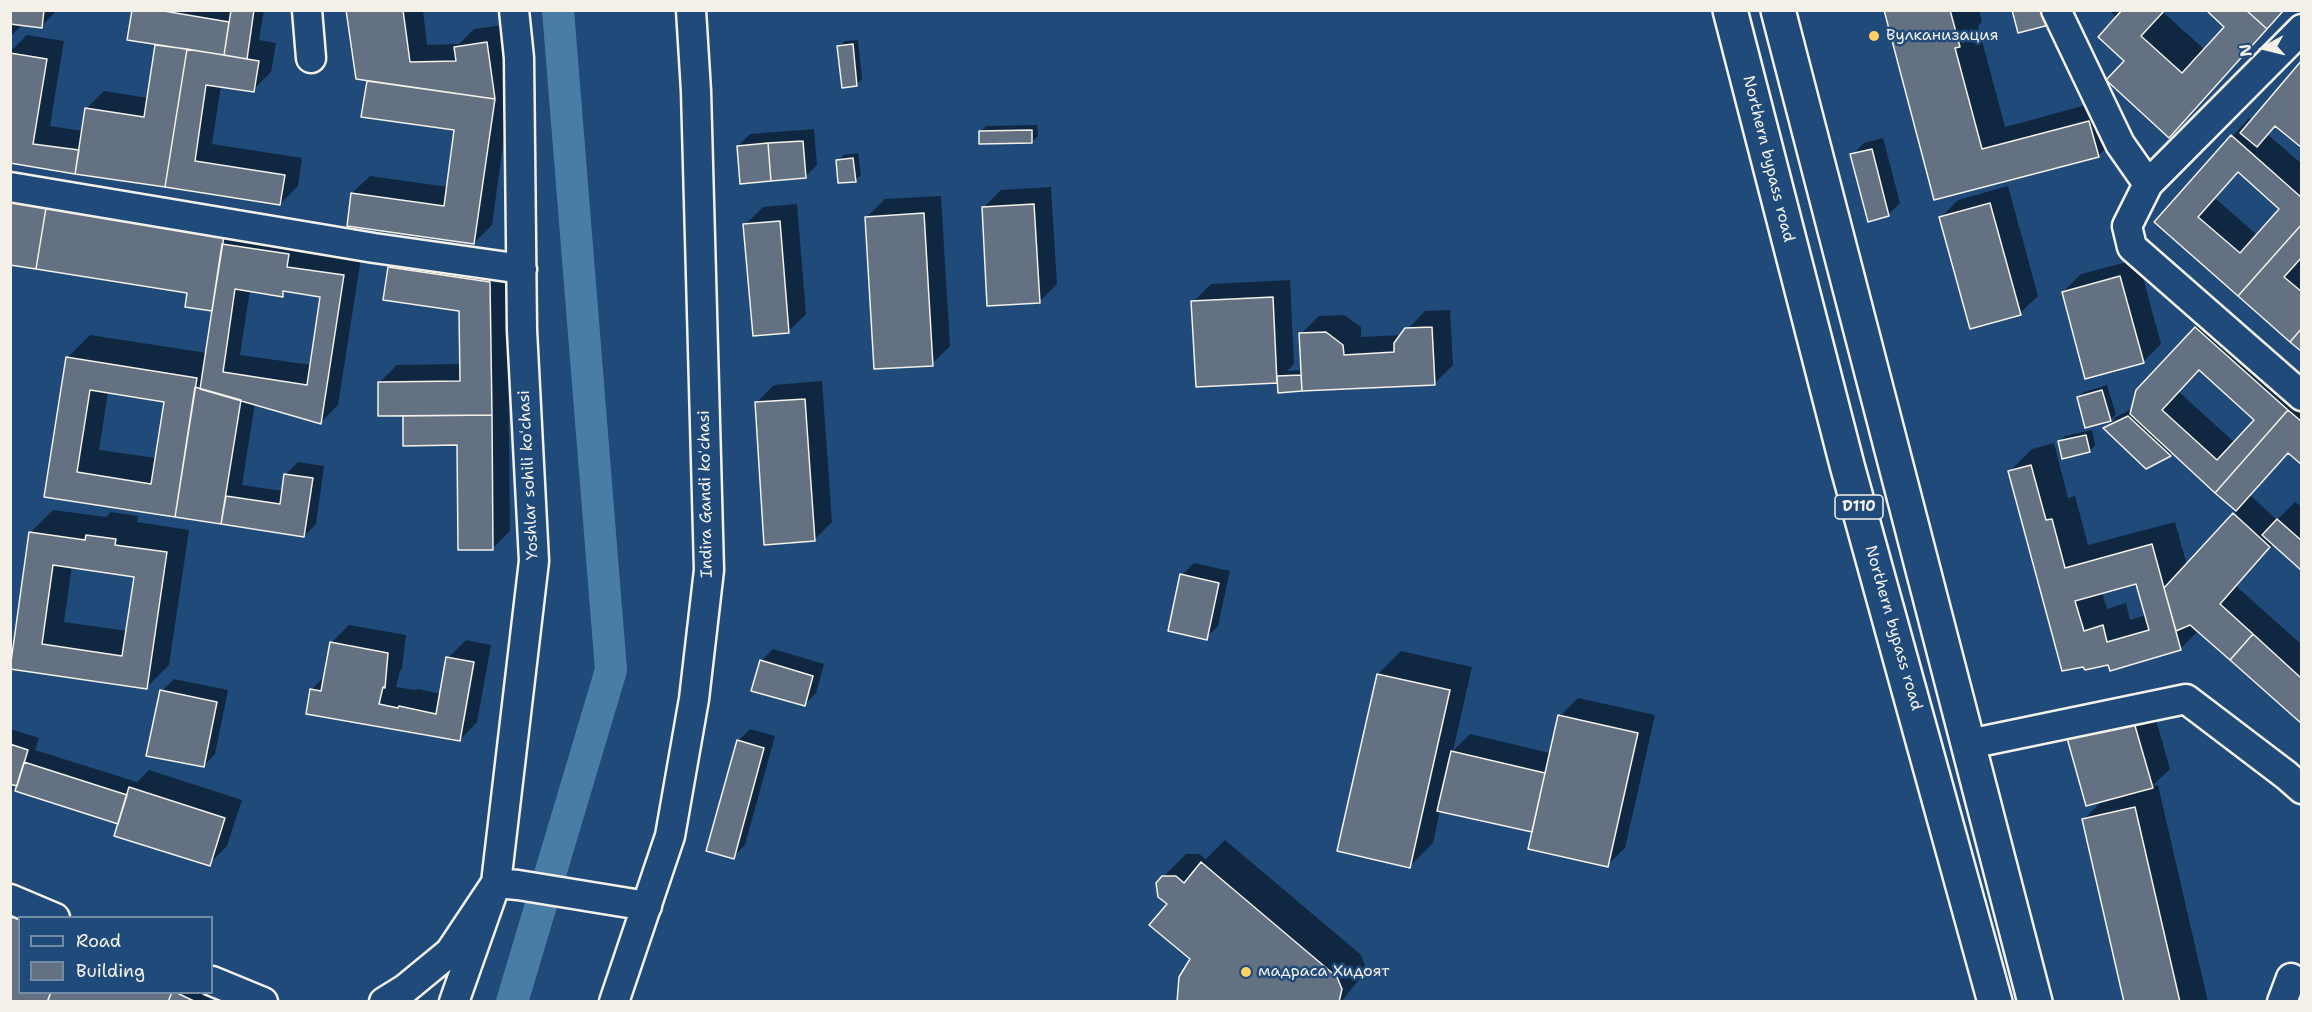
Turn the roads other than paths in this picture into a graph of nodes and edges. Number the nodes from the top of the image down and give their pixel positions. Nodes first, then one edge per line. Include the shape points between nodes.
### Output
1 (307, 10) edge
2 (514, 10) edge
3 (691, 10) edge
4 (1730, 10) edge
5 (1778, 10) edge
6 (2056, 10) edge
7 (2301, 30) edge
8 (312, 58) dead end
9 (2148, 184) junction
10 (10, 187) edge
11 (522, 269) junction
12 (2301, 396) edge
13 (1893, 448) junction
14 (1847, 465) junction
15 (1970, 744) junction
16 (2296, 775) edge
17 (496, 883) junction
18 (10, 899) edge
19 (646, 906) junction
20 (50, 916) edge
21 (213, 981) edge
22 (262, 1002) edge
23 (384, 1002) edge
24 (454, 1002) edge
25 (614, 1002) edge
26 (1995, 1002) edge
27 (2035, 1002) edge

1 - 8 street
2 - 11 street, Yoshlar sohili koʻchasi via 519,58
3 - 19 street, Indira Gandi koʻchasi via 709,570 694,699 670,836
4 - 14 main road, Northern bypass road / D110
5 - 13 main road, D110
6 - 9 street via 2120,144
7 - 9 street
9 - 12 street via 2127,226 2132,247
10 - 11 street
11 - 17 street, Yoshlar sohili koʻchasi via 534,561
13 - 14 main road
13 - 15 main road, D110
14 - 26 main road, Northern bypass road / D110
15 - 16 street via 2186,699
15 - 27 main road, D110
17 - 19 street
17 - 23 street via 450,952 405,990
17 - 24 street, Yoshlar sohili koʻchasi
18 - 20 street
19 - 25 street, Indira Gandi koʻchasi
21 - 22 street

